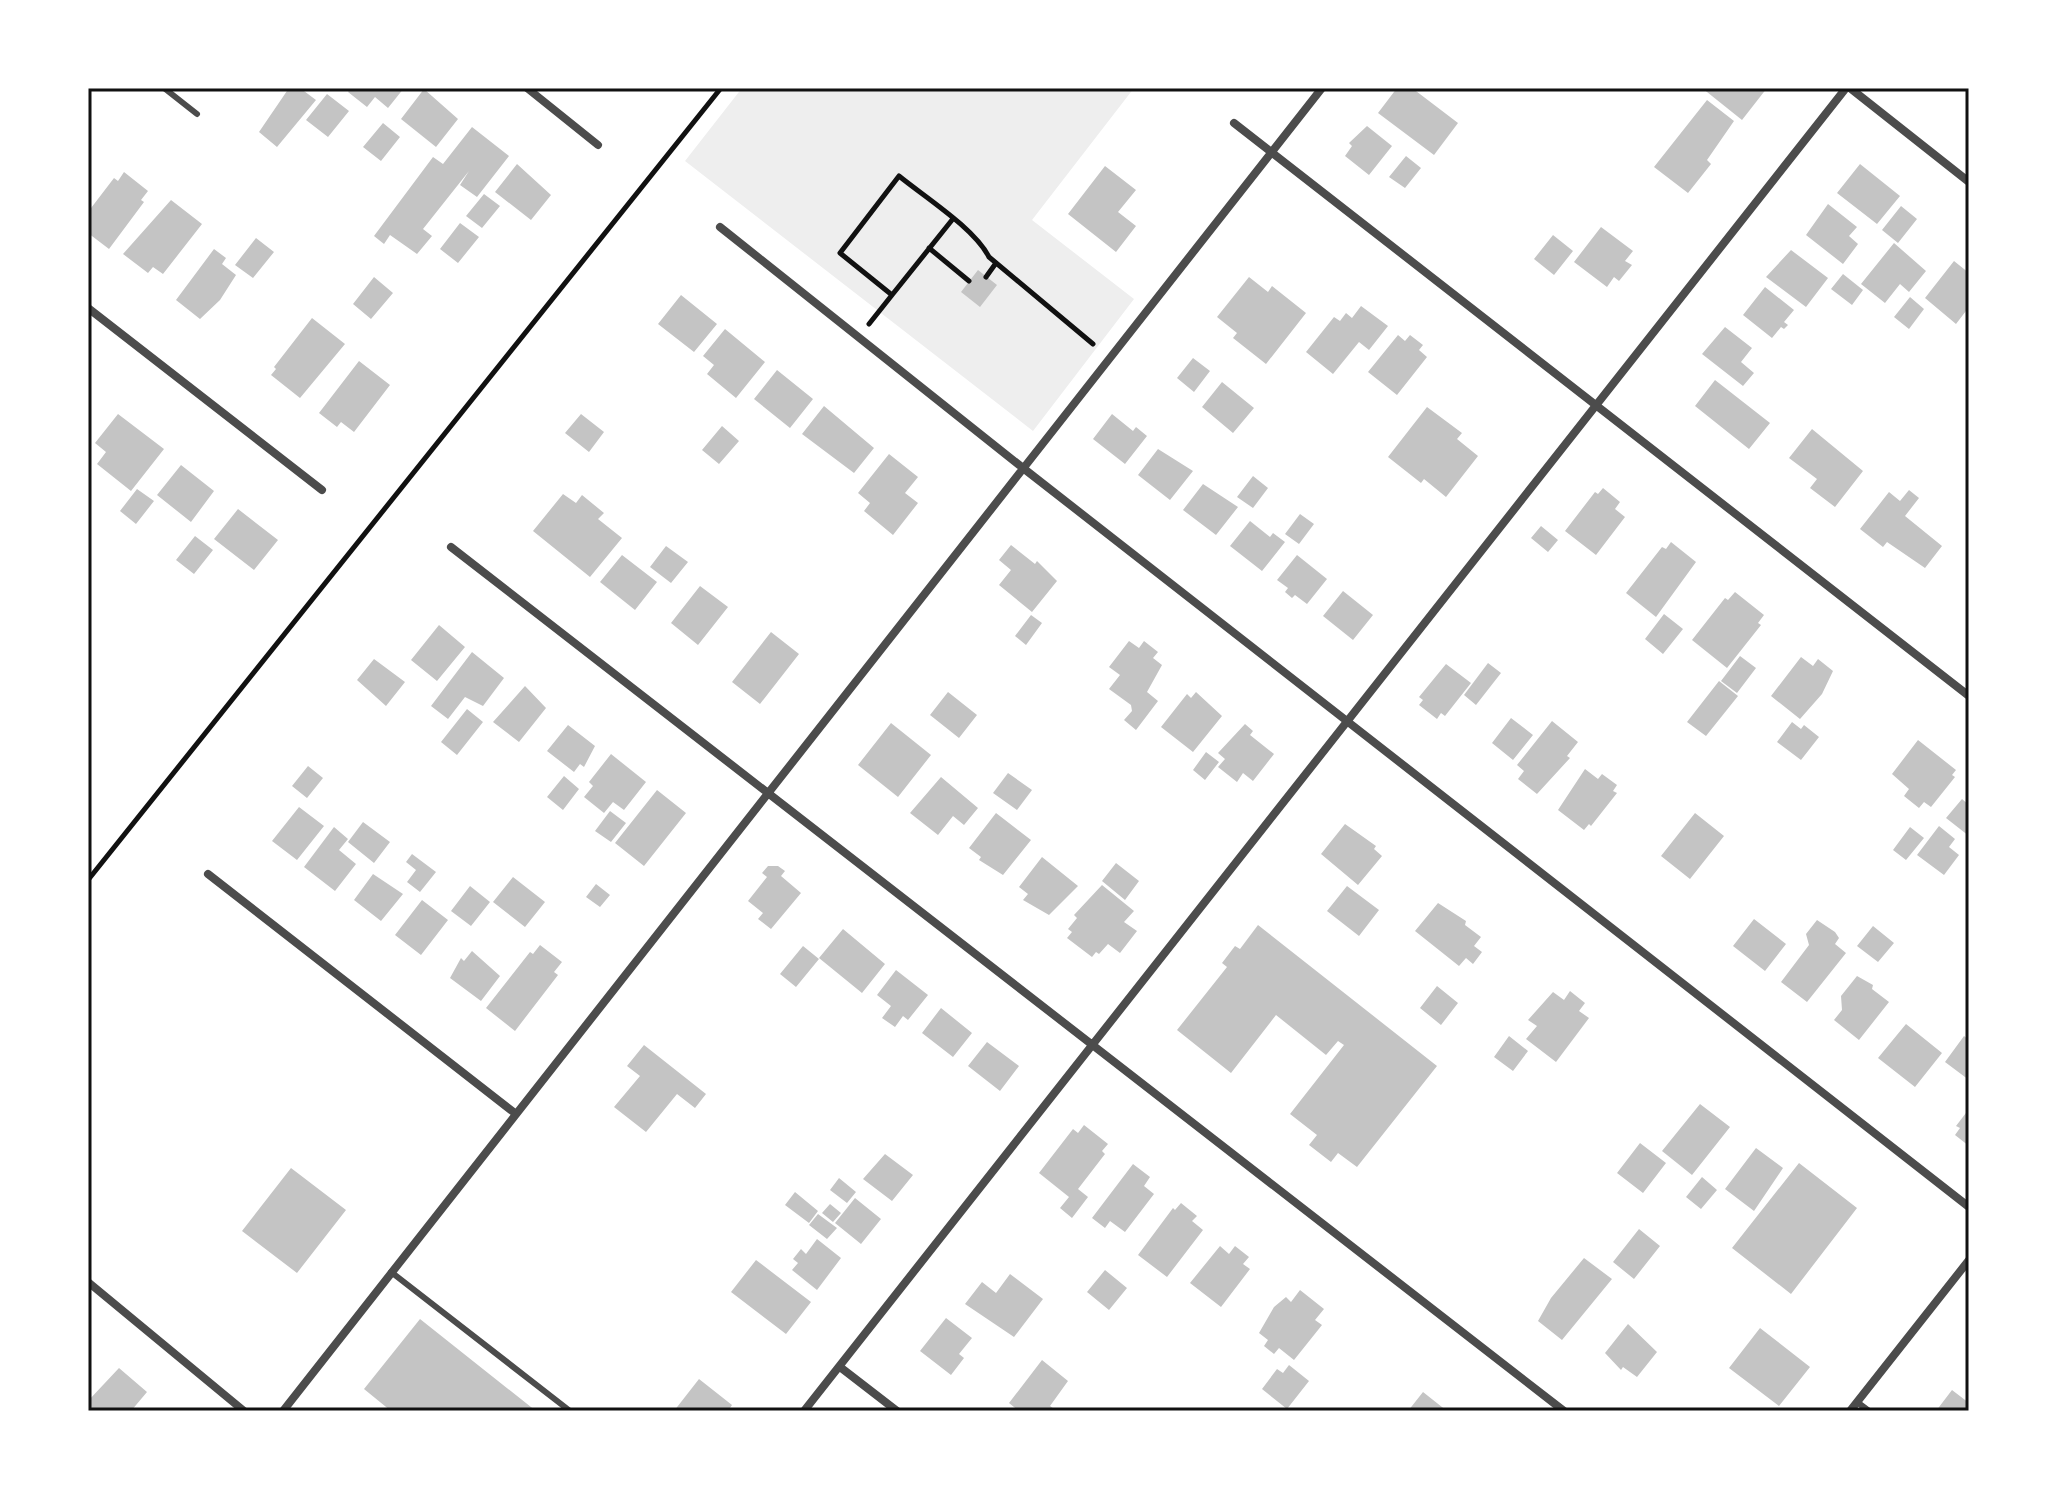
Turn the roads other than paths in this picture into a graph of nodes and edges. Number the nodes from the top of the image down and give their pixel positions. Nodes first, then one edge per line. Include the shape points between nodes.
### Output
1 (164, 88) edge
2 (527, 88) edge
3 (1322, 88) edge
4 (1848, 88) edge
5 (197, 114) dead end
6 (1234, 123) dead end
7 (598, 145) dead end
8 (1272, 152) junction
9 (1969, 182) edge
10 (720, 227) dead end
11 (88, 308) edge
12 (1596, 406) junction
13 (1023, 468) junction
14 (322, 490) dead end
15 (451, 547) dead end
16 (1969, 696) edge
17 (1346, 722) junction
18 (767, 794) junction
19 (208, 874) dead end
20 (1093, 1044) junction
21 (516, 1114) junction
22 (1969, 1207) edge
23 (1969, 1260) edge
24 (391, 1272) junction
25 (88, 1282) edge
26 (840, 1367) junction
27 (1857, 1402) junction
28 (244, 1411) edge
29 (283, 1411) edge
30 (570, 1411) edge
31 (804, 1411) edge
32 (897, 1411) edge
33 (1564, 1411) edge
34 (1850, 1411) edge
35 (1869, 1411) edge

1 - 5 lane
2 - 7 street
3 - 8 street
4 - 9 street
4 - 12 street
6 - 8 street
8 - 12 street
8 - 13 street
10 - 13 street
11 - 14 street
12 - 16 street
12 - 17 street
13 - 17 street
13 - 18 street
15 - 18 street
17 - 20 street
17 - 22 street
18 - 20 street
18 - 21 street
19 - 21 street
20 - 26 street
20 - 33 street
21 - 24 street
23 - 27 street
24 - 29 street
24 - 30 lane
25 - 28 street
26 - 31 street
26 - 32 street
27 - 34 street
27 - 35 lane

